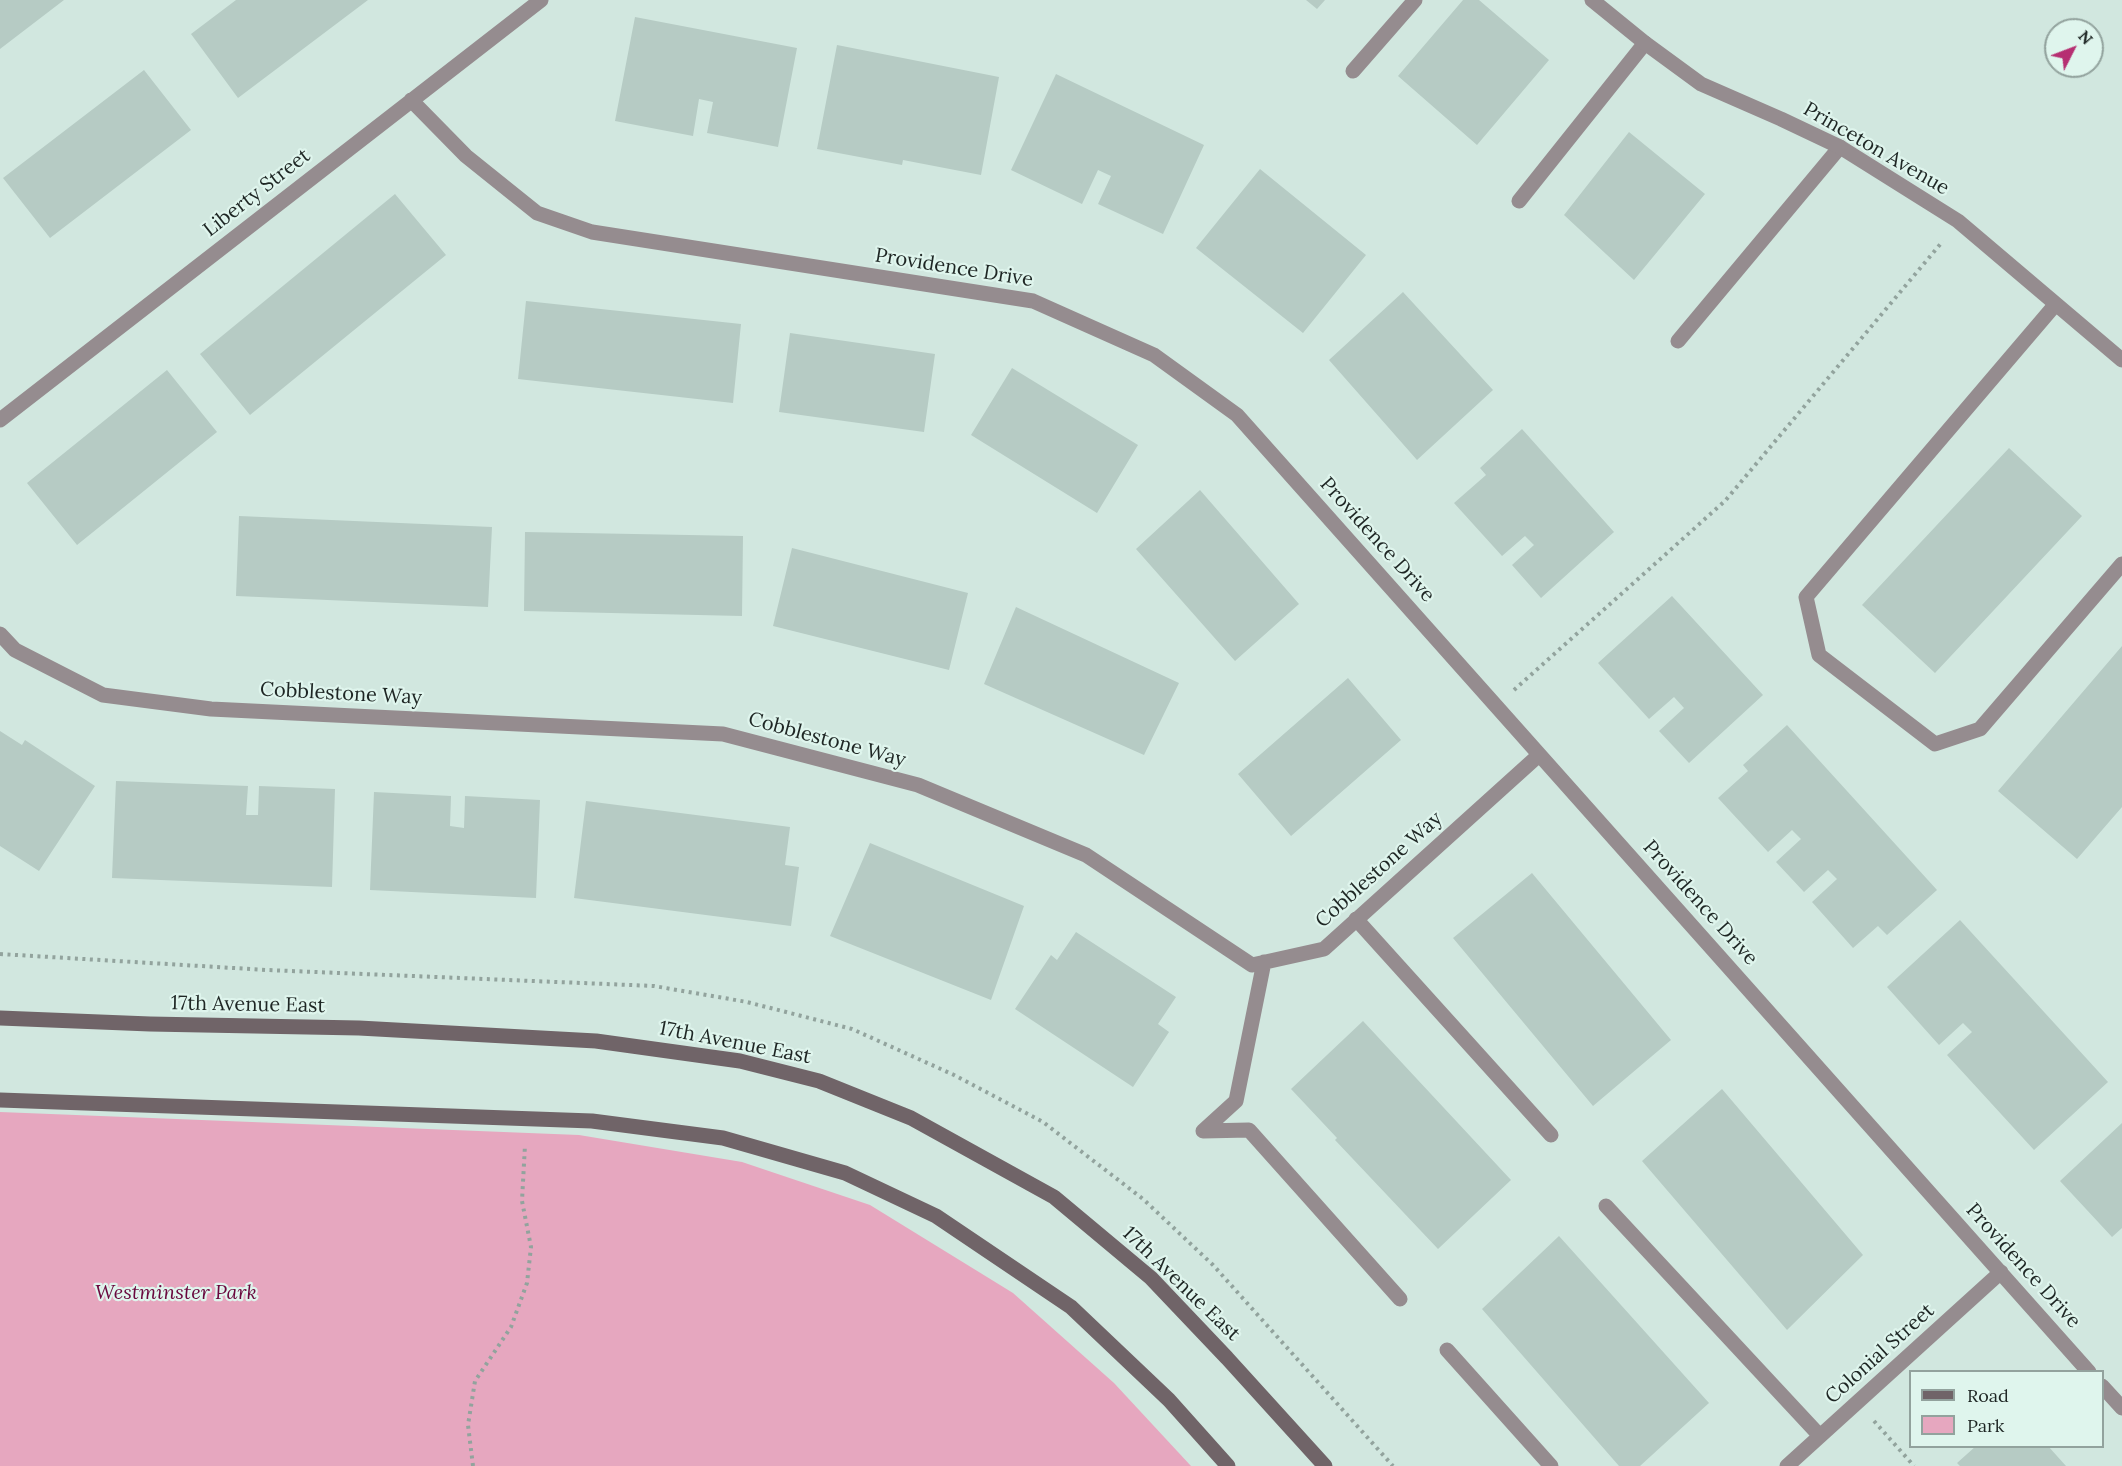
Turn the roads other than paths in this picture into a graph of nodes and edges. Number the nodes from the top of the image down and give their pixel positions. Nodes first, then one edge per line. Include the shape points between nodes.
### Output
1 (541, 0) edge
2 (1414, 0) edge
3 (1592, 0) edge
4 (1645, 43) junction
5 (1353, 70) dead end
6 (411, 100) junction
7 (1840, 147) junction
8 (1519, 201) dead end
9 (2055, 305) junction
10 (1678, 341) dead end
11 (2122, 360) edge
12 (0, 420) edge
13 (2122, 564) edge
14 (0, 634) edge
15 (1539, 754) junction
16 (1356, 919) junction
17 (1263, 962) junction
18 (0, 1018) edge
19 (0, 1100) edge
20 (1551, 1135) dead end
21 (1606, 1206) dead end
22 (2001, 1272) junction
23 (1400, 1299) dead end
24 (1447, 1350) dead end
25 (2088, 1370) edge
26 (2104, 1387) edge
27 (2122, 1408) edge
28 (1820, 1436) junction
29 (1228, 1466) edge
30 (1324, 1466) edge
31 (1551, 1466) edge
32 (1787, 1466) edge

1 - 6 street, Liberty Street
2 - 5 street
3 - 4 street, Princeton Avenue
4 - 7 street, Princeton Avenue via 1701,84
4 - 8 street
6 - 12 street, Liberty Street
6 - 15 street, Providence Drive via 466,156 537,213 548,217 592,232 1033,301 1154,355 1237,416
7 - 9 street, Princeton Avenue via 1958,222
7 - 10 street
9 - 11 street, Princeton Avenue
9 - 13 street via 1806,597 1819,655 1935,744 1980,729
14 - 17 street, Cobblestone Way via 15,650 103,695 211,709 723,734 918,785 1086,855 1252,965
15 - 16 street, Cobblestone Way
15 - 22 street, Providence Drive
16 - 17 street, Cobblestone Way via 1324,949
16 - 20 street
17 - 23 street via 1236,1101 1203,1131 1250,1130
18 - 30 street, 17th Avenue East via 359,1028 596,1041 740,1061 819,1081 911,1118 1054,1197 1150,1278
19 - 29 street via 592,1121 723,1138 845,1173 936,1216 1071,1307 1170,1401
21 - 28 street
22 - 25 street, Providence Drive
22 - 28 street, Colonial Street
24 - 31 street
26 - 27 street
28 - 32 street, Colonial Street

